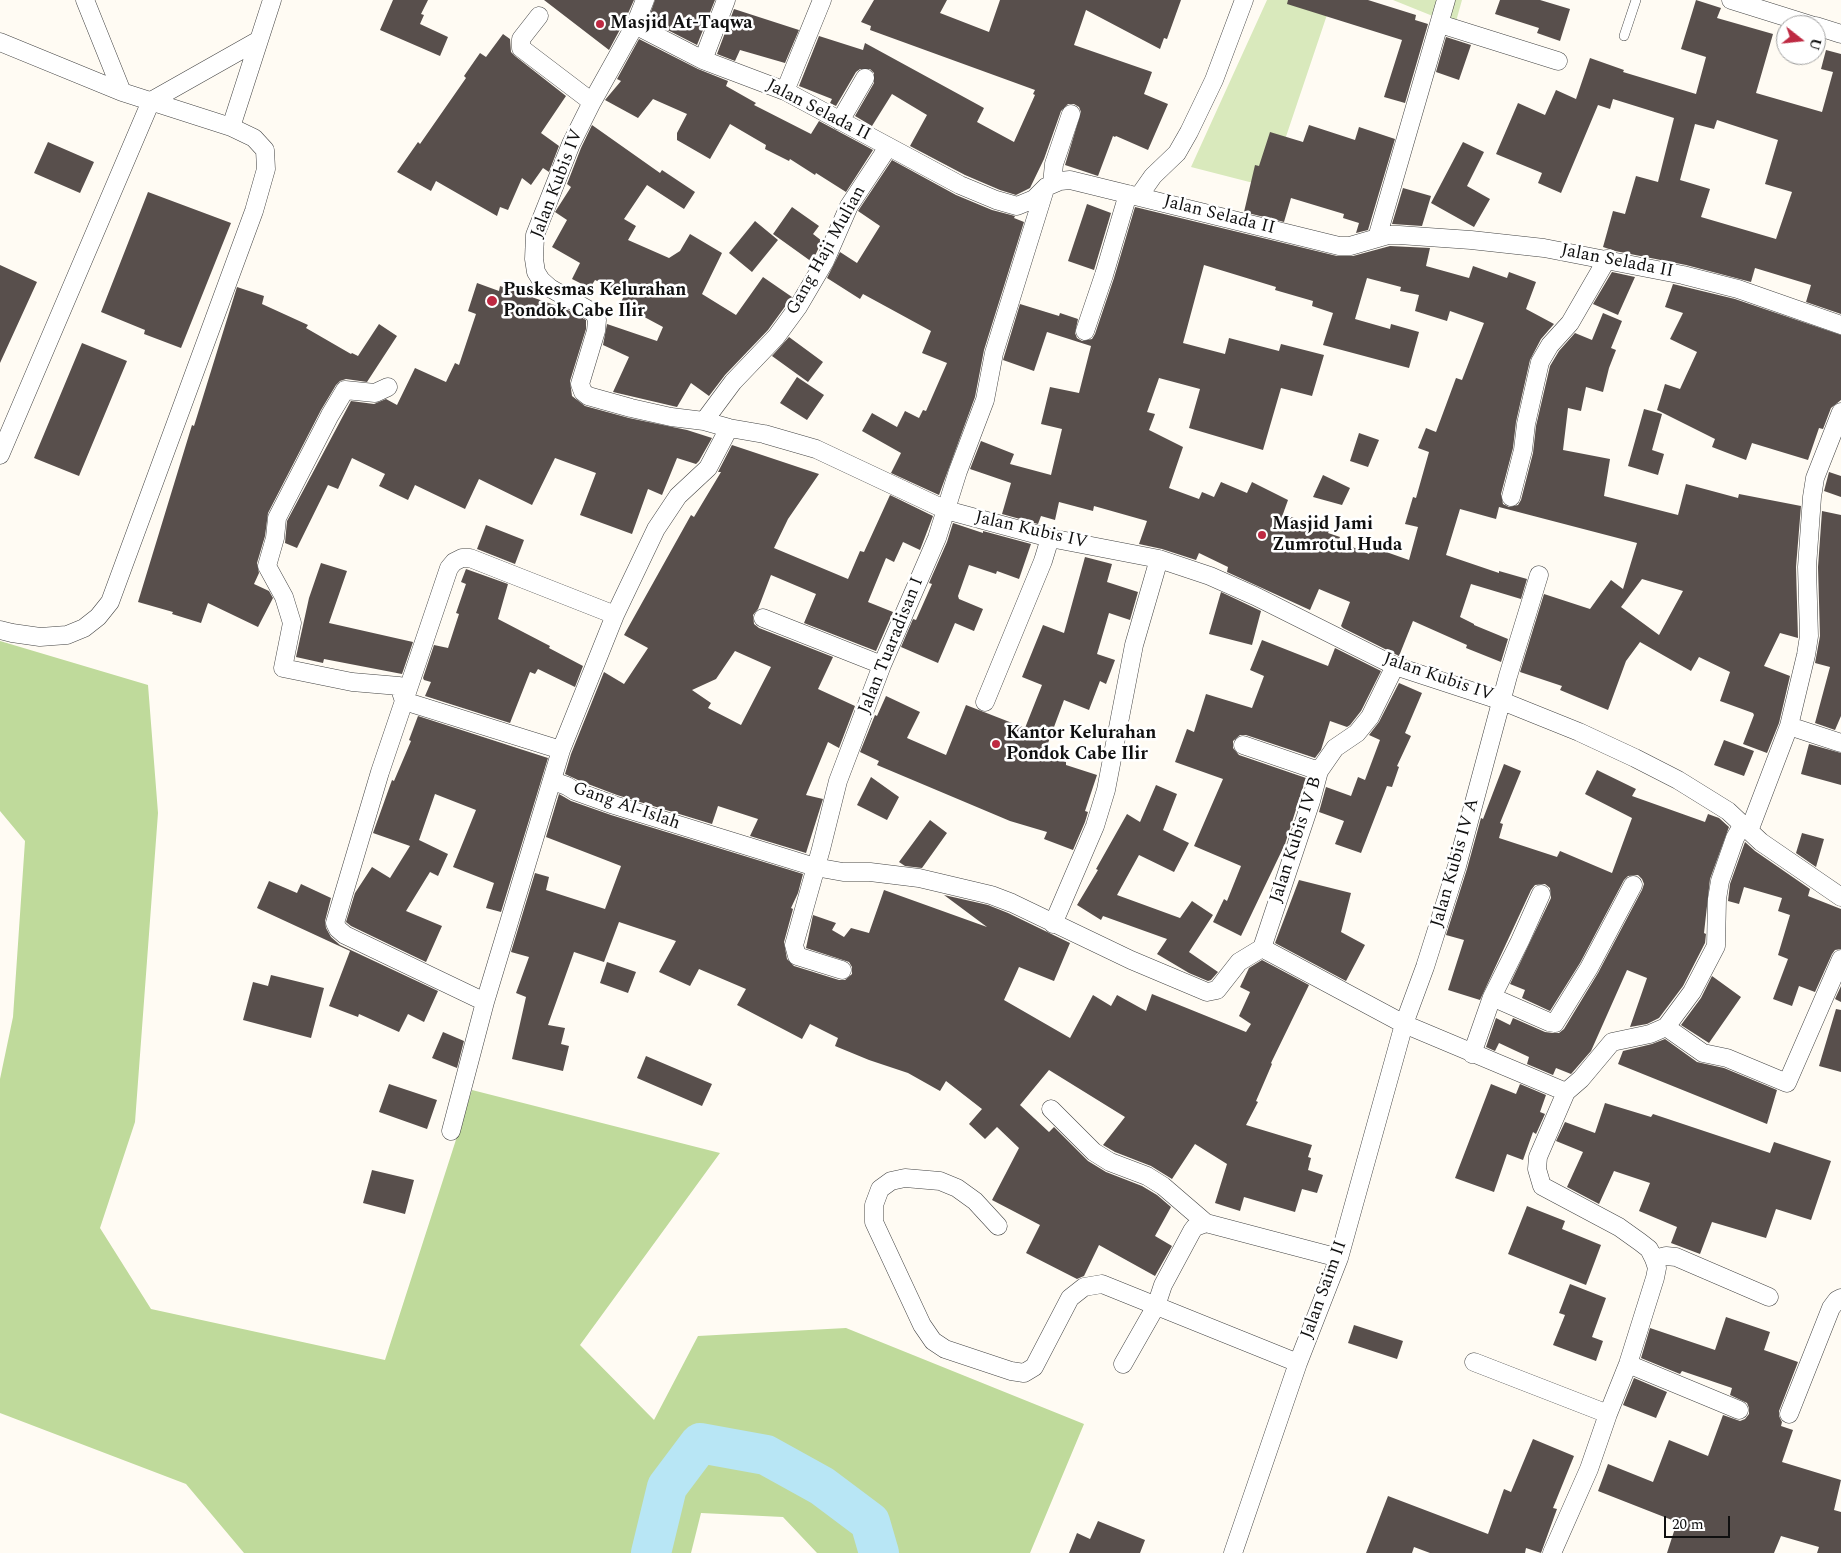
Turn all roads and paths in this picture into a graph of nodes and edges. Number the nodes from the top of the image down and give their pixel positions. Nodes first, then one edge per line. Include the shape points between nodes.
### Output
1 (85, 0) edge
2 (272, 0) edge
3 (645, 0) edge
4 (726, 0) edge
5 (822, 0) edge
6 (1244, 0) edge
7 (1446, 0) edge
8 (1636, 0) edge
9 (1731, 0) edge
10 (1779, 15) edge
11 (539, 16) dead end
12 (1440, 24) junction
13 (635, 25) junction
14 (1826, 29) edge
15 (1841, 34) edge
16 (1624, 36) dead end
17 (259, 40) junction
18 (0, 42) edge
19 (703, 60) junction
20 (1558, 60) dead end
21 (865, 78) dead end
22 (785, 91) junction
23 (122, 92) junction
24 (151, 101) junction
25 (592, 102) junction
26 (1071, 114) dead end
27 (840, 121) junction
28 (231, 127) junction
29 (888, 147) junction
30 (1049, 186) junction
31 (1133, 195) junction
32 (1377, 238) junction
33 (1607, 259) junction
34 (1841, 325) edge
35 (1085, 331) dead end
36 (388, 387) dead end
37 (1841, 412) edge
38 (704, 421) junction
39 (730, 428) junction
40 (0, 455) edge
41 (1511, 496) dead end
42 (946, 510) junction
43 (1050, 538) junction
44 (1159, 559) junction
45 (1539, 575) dead end
46 (615, 615) junction
47 (763, 618) dead end
48 (0, 630) edge
49 (882, 665) junction
50 (1396, 666) junction
51 (1502, 700) junction
52 (404, 701) junction
53 (985, 702) dead end
54 (1789, 726) junction
55 (1841, 743) edge
56 (1244, 745) dead end
57 (562, 750) junction
58 (1319, 771) junction
59 (554, 781) junction
60 (1746, 827) junction
61 (815, 867) junction
62 (1633, 885) dead end
63 (1540, 894) dead end
64 (1841, 897) edge
65 (1053, 924) junction
66 (1262, 948) junction
67 (1841, 959) edge
68 (842, 970) dead end
69 (1492, 998) junction
70 (485, 1002) junction
71 (1404, 1024) junction
72 (1666, 1028) junction
73 (1472, 1054) junction
74 (1566, 1092) junction
75 (1051, 1109) dead end
76 (451, 1131) dead end
77 (1206, 1223) junction
78 (998, 1226) dead end
79 (1339, 1258) junction
80 (1654, 1259) junction
81 (1769, 1297) dead end
82 (1841, 1298) edge
83 (1156, 1306) junction
84 (1474, 1362) dead end
85 (1298, 1363) junction
86 (1123, 1364) dead end
87 (1628, 1364) junction
88 (1739, 1410) dead end
89 (1608, 1414) junction
90 (1789, 1414) dead end
91 (1558, 1551) edge
92 (1233, 1553) edge

1 - 23 street
2 - 17 street
3 - 13 street, Jalan Kubis IV
4 - 19 street
5 - 22 street
6 - 31 street via 1214,80 1189,132 1177,153
7 - 12 street
8 - 16 lane
9 - 10 street
11 - 25 street via 521,39 521,48
12 - 20 street
12 - 32 street
13 - 19 street, Jalan Selada II
13 - 25 street, Jalan Kubis IV
14 - 15 street
17 - 24 street
17 - 28 street
18 - 23 street
19 - 22 street, Jalan Selada II
21 - 27 street
22 - 27 street, Jalan Selada II
23 - 24 street
24 - 28 street
24 - 40 street
25 - 38 street, Jalan Kubis IV via 538,224 534,247 536,272 550,288 594,313 597,320 580,384 583,392 631,408
26 - 30 street, Jalan Tuaradisan I
27 - 29 street, Jalan Selada II
28 - 48 street via 254,138 265,150 266,169 110,602 84,628 67,635 40,637
29 - 30 street, Jalan Selada II via 960,185 1017,206 1034,199
29 - 38 street, Gang Haji Mulian via 849,206 825,261 798,307 776,338 733,382
30 - 31 street, Jalan Selada II via 1070,180
30 - 42 street, Jalan Tuaradisan I via 994,354 985,400
31 - 32 street, Jalan Selada II via 1339,246
31 - 35 street
32 - 33 street, Jalan Selada II via 1388,235 1471,240
33 - 34 street, Jalan Selada II via 1738,289
33 - 41 street via 1570,323 1540,362
36 - 52 street via 375,393 345,390 277,518 267,566 284,596 292,623 283,668 352,682 399,686
37 - 54 street via 1815,478 1807,568 1809,636
38 - 39 street, Jalan Kubis IV
39 - 42 street, Jalan Kubis IV via 764,434 816,450
39 - 46 street, Gang Al-Islah via 708,468 678,496 656,529
42 - 43 street, Jalan Kubis IV
42 - 49 street, Jalan Tuaradisan I
43 - 44 street, Jalan Kubis IV
43 - 53 street
44 - 50 street, Jalan Kubis IV via 1246,592
44 - 65 street via 1134,645 1106,790 1095,826
45 - 51 street, Jalan Kubis IV A
46 - 52 street via 470,558 462,558 449,568
46 - 57 street, Gang Al-Islah
47 - 49 street
49 - 61 street, Jalan Tuaradisan I via 838,781
50 - 51 street, Jalan Kubis IV
50 - 58 street, Jalan Kubis IV B via 1370,718 1356,733 1334,748
51 - 60 street, Jalan Kubis IV via 1579,732 1678,780 1728,811
51 - 71 street, Jalan Kubis IV A via 1457,866
52 - 57 street
52 - 70 street via 335,923 345,935
54 - 55 street
54 - 60 street
56 - 58 street
57 - 59 street, Gang Al-Islah
58 - 66 street, Jalan Kubis IV B
59 - 61 street, Gang Al-Islah via 614,806
59 - 70 street
60 - 64 street, Jalan Kubis IV via 1761,842
60 - 72 street via 1735,838 1720,881 1716,946 1692,992
61 - 65 street, Gang Al-Islah via 952,884 1005,900
61 - 68 street, Jalan Tuaradisan I via 794,945 795,952 803,959
62 - 69 street via 1590,968 1555,1022
63 - 69 street
65 - 66 street, Gang Al-Islah via 1207,992 1217,990 1239,962
66 - 71 street
67 - 72 street via 1787,1083 1727,1058 1703,1053
69 - 73 street
70 - 76 street
71 - 73 street
71 - 79 street, Jalan Saim II
72 - 74 street via 1612,1042
73 - 74 street
74 - 80 street via 1538,1158 1542,1186 1619,1227 1648,1249
75 - 77 street via 1094,1152 1163,1186
77 - 79 street
77 - 83 street via 1192,1231 1163,1285
78 - 83 street via 975,1200 940,1181 905,1178 880,1189 874,1205 874,1222 922,1325 933,1341 945,1349 1024,1373 1034,1367 1070,1298 1084,1287 1102,1284
79 - 85 street, Jalan Saim II
80 - 81 street via 1676,1257
80 - 87 street via 1655,1278
82 - 90 street via 1831,1308
83 - 85 street
83 - 86 street
84 - 89 street
85 - 92 street, Jalan Saim II
87 - 88 street
87 - 89 street
89 - 91 street

